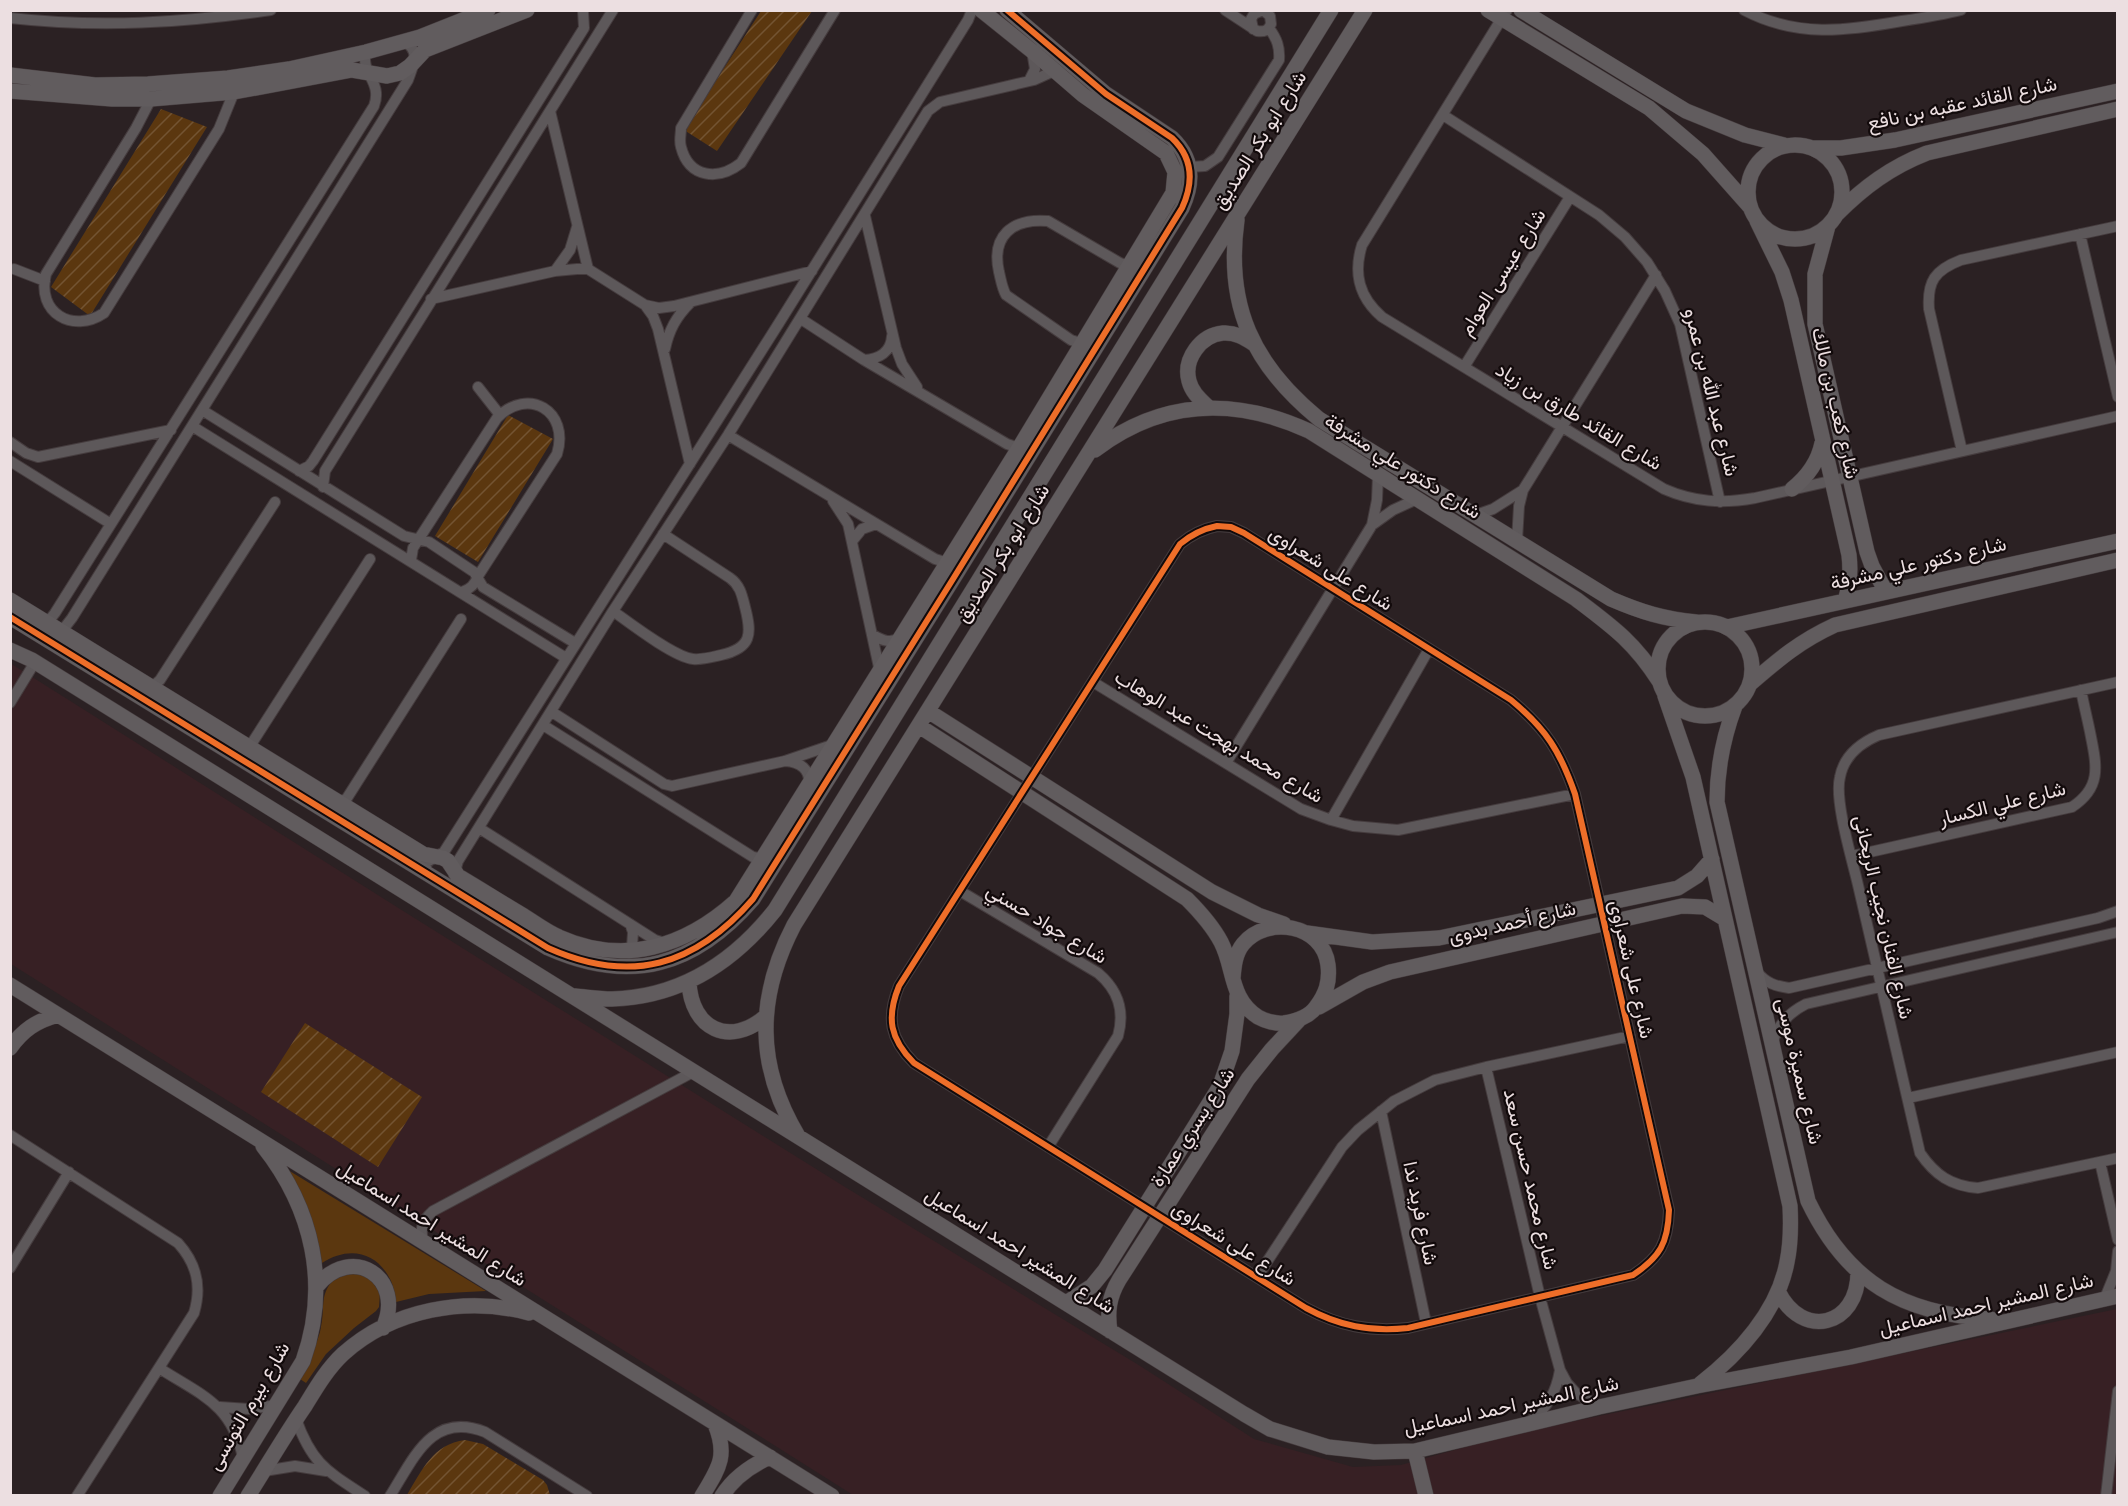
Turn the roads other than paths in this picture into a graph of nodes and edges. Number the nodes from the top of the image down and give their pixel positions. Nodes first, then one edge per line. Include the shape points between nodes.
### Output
1 (271, 10) edge
2 (488, 10) edge
3 (527, 10) edge
4 (584, 10) edge
5 (613, 10) edge
6 (752, 10) edge
7 (836, 10) edge
8 (972, 10) edge
9 (981, 10) edge
10 (1007, 10) edge
11 (1225, 10) edge
12 (1331, 10) edge
13 (1365, 10) edge
14 (1488, 10) edge
15 (1521, 10) edge
16 (1744, 10) edge
17 (1958, 11) edge
18 (1504, 15) edge
19 (1767, 15) edge
20 (10, 18) edge
21 (1253, 28) junction
22 (1269, 28) junction
23 (405, 42) junction
24 (1037, 46) junction
25 (366, 52) junction
26 (415, 61) junction
27 (1054, 71) junction
28 (370, 73) junction
29 (10, 75) edge
30 (1029, 81) junction
31 (10, 91) edge
32 (2118, 91) edge
33 (234, 92) junction
34 (151, 99) junction
35 (2118, 109) edge
36 (550, 111) junction
37 (1443, 115) junction
38 (1257, 130) junction
39 (1281, 143) junction
40 (1784, 145) junction
41 (1814, 148) junction
42 (1190, 167) junction
43 (478, 196) junction
44 (1570, 197) junction
45 (491, 205) junction
46 (1749, 207) junction
47 (1238, 212) junction
48 (865, 216) junction
49 (1832, 220) junction
50 (1757, 221) junction
51 (578, 225) junction
52 (2118, 226) edge
53 (2080, 234) junction
54 (1130, 266) junction
55 (14, 269) dead end
56 (588, 269) junction
57 (555, 271) junction
58 (812, 271) junction
59 (1656, 276) junction
60 (45, 281) junction
61 (798, 293) junction
62 (431, 299) junction
63 (693, 301) junction
64 (811, 302) junction
65 (645, 305) junction
66 (801, 319) junction
67 (779, 323) junction
68 (892, 331) junction
69 (793, 332) junction
70 (1083, 344) junction
71 (1254, 344) junction
72 (664, 352) junction
73 (864, 360) junction
74 (1464, 367) junction
75 (478, 387) dead end
76 (921, 392) junction
77 (2118, 397) edge
78 (1209, 408) junction
79 (202, 410) junction
80 (500, 415) junction
81 (2118, 416) edge
82 (192, 426) junction
83 (1562, 427) junction
84 (171, 430) junction
85 (728, 435) junction
86 (1823, 440) junction
87 (10, 442) edge
88 (1019, 448) junction
89 (158, 450) junction
90 (1962, 451) junction
91 (1088, 455) junction
92 (171, 459) junction
93 (10, 460) edge
94 (690, 464) junction
95 (299, 471) junction
96 (1378, 475) junction
97 (1849, 477) junction
98 (1832, 480) junction
99 (323, 486) junction
100 (1792, 489) junction
101 (1523, 490) junction
102 (829, 496) junction
103 (1417, 499) junction
104 (1452, 500) junction
105 (275, 502) dead end
106 (1720, 502) junction
107 (1443, 515) junction
108 (1476, 515) junction
109 (111, 524) junction
110 (876, 524) junction
111 (1372, 525) junction
112 (1010, 528) junction
113 (663, 534) junction
114 (421, 538) junction
115 (853, 540) junction
116 (1517, 541) junction
117 (2118, 541) edge
118 (1033, 543) junction
119 (370, 559) dead end
120 (411, 560) junction
121 (2118, 560) edge
122 (948, 572) junction
123 (478, 576) junction
124 (1333, 588) junction
125 (1886, 591) junction
126 (462, 592) junction
127 (10, 600) edge
128 (1845, 601) junction
129 (613, 611) junction
130 (10, 617) edge
131 (461, 620) dead end
132 (1696, 622) junction
133 (1727, 627) junction
134 (43, 629) junction
135 (873, 635) junction
136 (57, 638) junction
137 (907, 641) junction
138 (575, 643) junction
139 (1429, 649) junction
140 (10, 650) edge
141 (566, 658) junction
142 (35, 662) junction
143 (880, 672) junction
144 (1093, 682) junction
145 (2118, 682) edge
146 (1750, 684) junction
147 (152, 687) junction
148 (1662, 689) junction
149 (2081, 690) junction
150 (10, 703) edge
151 (1735, 706) junction
152 (928, 711) junction
153 (552, 712) junction
154 (543, 725) junction
155 (919, 726) junction
156 (835, 744) junction
157 (247, 746) junction
158 (785, 761) junction
159 (1226, 763) junction
160 (496, 768) junction
161 (510, 777) junction
162 (1032, 778) junction
163 (814, 789) junction
164 (1022, 793) junction
165 (1575, 794) junction
166 (340, 803) junction
167 (1331, 820) junction
168 (479, 828) junction
169 (434, 856) junction
170 (1852, 856) junction
171 (1712, 858) junction
172 (763, 859) junction
173 (454, 871) junction
174 (425, 872) junction
175 (446, 885) junction
176 (960, 891) junction
177 (1600, 904) junction
178 (2118, 911) edge
179 (1725, 919) junction
180 (1604, 923) junction
181 (630, 924) junction
182 (1290, 926) junction
183 (2118, 932) edge
184 (1306, 933) junction
185 (668, 944) junction
186 (627, 951) junction
187 (1755, 969) junction
188 (1878, 969) junction
189 (1233, 978) junction
190 (689, 982) junction
191 (10, 985) edge
192 (1881, 986) junction
193 (571, 996) junction
194 (1237, 996) junction
195 (1314, 1011) junction
196 (58, 1015) junction
197 (765, 1016) junction
198 (1299, 1020) junction
199 (1630, 1036) junction
200 (1772, 1043) junction
201 (10, 1048) edge
202 (2118, 1052) edge
203 (1486, 1067) junction
204 (693, 1072) junction
205 (1908, 1098) junction
206 (1381, 1111) junction
207 (10, 1135) edge
208 (256, 1137) junction
209 (800, 1139) junction
210 (1048, 1147) junction
211 (2118, 1158) edge
212 (2100, 1162) junction
213 (69, 1172) junction
214 (1144, 1207) junction
215 (1160, 1216) junction
216 (2118, 1240) edge
217 (423, 1242) junction
218 (2118, 1251) edge
219 (10, 1268) edge
220 (1858, 1272) junction
221 (1257, 1277) junction
222 (317, 1286) junction
223 (1778, 1291) junction
224 (1540, 1297) junction
225 (2111, 1297) edge
226 (1066, 1303) junction
227 (544, 1317) junction
228 (2009, 1321) junction
229 (1426, 1323) junction
230 (383, 1328) junction
231 (1110, 1331) junction
232 (159, 1368) junction
233 (1560, 1370) junction
234 (1697, 1386) junction
235 (2118, 1390) edge
236 (277, 1405) junction
237 (220, 1407) junction
238 (1599, 1407) junction
239 (296, 1419) junction
240 (715, 1424) junction
241 (1527, 1425) junction
242 (1415, 1450) junction
243 (770, 1457) junction
244 (243, 1458) junction
245 (264, 1471) junction
246 (327, 1471) junction
247 (572, 1492) edge
248 (77, 1496) edge
249 (220, 1496) edge
250 (248, 1496) edge
251 (365, 1496) edge
252 (390, 1496) edge
253 (587, 1496) edge
254 (702, 1496) edge
255 (722, 1496) edge
256 (832, 1496) edge
257 (1426, 1496) edge
258 (2106, 1496) edge

1 - 20 street via 172,22 115,24
2 - 23 street
3 - 26 street via 425,50
4 - 43 street via 584,28
5 - 36 street
6 - 7 street via 681,128 680,145 687,161 708,174 720,175 741,164
8 - 58 street
9 - 24 street
10 - 24 street
11 - 21 street
12 - 38 street, شارع ابو بكر الصديق
13 - 39 street, شارع ابو بكر الصديق
14 - 18 street
15 - 40 street via 1686,111 1745,135
16 - 19 street
17 - 19 street via 1831,31 1792,27
18 - 37 street, شارع القائد طارق بن زياد
18 - 46 street via 1649,108 1703,154
21 - 22 street via 1261,32
21 - 22 street via 1251,19 1263,10 1270,16
22 - 42 street via 1276,39 1279,60 1218,157 1205,166
23 - 25 street
23 - 26 street via 414,52
24 - 27 street
24 - 30 street via 1035,69
24 - 42 street via 1172,138
25 - 28 street via 364,64
25 - 29 street via 228,78 148,84 95,85
26 - 28 street via 400,73
26 - 79 street via 408,80
27 - 30 street
27 - 54 street via 1158,146 1172,162 1176,182 1173,193
28 - 33 street via 352,70
28 - 84 street via 377,92 375,106
30 - 48 street via 933,105
31 - 34 street
32 - 41 street, شارع القائد عقبه بن نافع via 1895,140
33 - 34 street
33 - 60 street via 219,129 104,313 94,320 69,321 52,309 45,296
34 - 60 street
35 - 49 street, شارع القائد عقبه بن نافع via 1927,153 1878,177
36 - 45 street
36 - 51 street
37 - 44 street, شارع عبد الله بن عمرو
37 - 74 street, شارع القائد طارق بن زياد via 1362,245 1357,271 1364,297 1372,308
38 - 39 street
38 - 112 street, شارع ابو بكر الصديق
39 - 47 street, شارع ابو بكر الصديق
40 - 41 street
40 - 46 street via 1769,151 1750,176
41 - 49 street via 1836,169 1841,184 1841,199
42 - 122 street via 1189,188 1182,208
43 - 45 street
43 - 95 street via 313,461
44 - 59 street, شارع عبد الله بن عمرو via 1612,225
44 - 74 street, شارع عيسى العوام
45 - 62 street
46 - 50 street
47 - 71 street, شارع دكتور علي مشرفة via 1234,280 1241,313
47 - 91 street, شارع ابو بكر الصديق
48 - 64 street
48 - 68 street
49 - 50 street via 1814,235 1799,239 1769,232
49 - 97 street, شارع كعب بن مالك via 1815,274 1815,324
50 - 86 street, شارع كعب بن مالك via 1791,300
51 - 56 street
51 - 57 street via 570,250
52 - 53 street
53 - 77 street
53 - 90 street via 1961,260 1945,266 1933,278 1928,293 1929,309
54 - 70 street
54 - 70 street via 1120,264 1048,221 1012,227 1002,237 996,257 1006,295 1071,340
55 - 60 street
56 - 57 street
56 - 65 street
57 - 62 street
58 - 61 street
58 - 63 street
59 - 83 street
59 - 106 street, شارع عبد الله بن عمرو via 1680,324
61 - 64 street
61 - 67 street
62 - 99 street via 325,471
63 - 65 street via 659,308
63 - 72 street via 678,315
64 - 66 street
65 - 72 street via 653,316
66 - 69 street
66 - 73 street
67 - 69 street
67 - 94 street
68 - 73 street via 888,350 873,360
68 - 76 street via 902,364
69 - 85 street
70 - 88 street
71 - 78 street via 1240,335 1224,333 1208,338 1195,349 1189,364 1189,381 1196,396
71 - 104 street, شارع دكتور علي مشرفة via 1271,373 1319,419
72 - 94 street
73 - 76 street
74 - 83 street, شارع القائد طارق بن زياد
75 - 80 street
76 - 88 street
78 - 91 street, شارع دكتور علي مشرفة via 1174,412 1132,426
78 - 96 street, شارع دكتور علي مشرفة via 1244,410 1286,420
79 - 82 street
79 - 95 street
80 - 114 street
80 - 123 street via 524,403 543,408 556,420 561,443
81 - 90 street, شارع القائد طارق بن زياد
82 - 92 street
82 - 120 street
83 - 101 street
83 - 106 street, شارع القائد طارق بن زياد via 1664,489 1691,499
84 - 87 street via 39,457
84 - 89 street
85 - 102 street
85 - 113 street
86 - 98 street, شارع كعب بن مالك
86 - 100 street via 1810,472
88 - 122 street
89 - 92 street
89 - 109 street
90 - 97 street, شارع القائد طارق بن زياد
91 - 118 street, شارع ابو بكر الصديق
92 - 136 street
93 - 109 street
94 - 138 street
95 - 99 street
96 - 103 street, شارع دكتور علي مشرفة
96 - 111 street
97 - 98 street, شارع القائد طارق بن زياد
97 - 125 street, شارع كعب بن مالك via 1867,552
98 - 100 street, شارع القائد طارق بن زياد
98 - 128 street, شارع كعب بن مالك via 1850,563 1850,586
99 - 114 street via 404,536
100 - 106 street, شارع القائد طارق بن زياد
101 - 108 street
101 - 116 street
102 - 110 street
102 - 115 street via 840,509
103 - 107 street, شارع دكتور علي مشرفة
103 - 111 street
104 - 107 street
104 - 108 street, شارع دكتور علي مشرفة
105 - 147 street
107 - 148 street, شارع دكتور علي مشرفة via 1576,599 1613,627 1631,643
108 - 116 street, شارع دكتور علي مشرفة
109 - 134 street
110 - 115 street via 862,529
110 - 122 street via 935,559
111 - 124 street
112 - 118 street
112 - 190 street, شارع ابو بكر الصديق via 775,910 737,952
113 - 129 street
113 - 129 street via 738,586 750,625 746,642 732,652 704,659 684,657
114 - 120 street via 413,548
114 - 123 street
115 - 135 street
116 - 132 street, شارع دكتور علي مشرفة via 1611,599 1649,615
117 - 125 street, شارع دكتور علي مشرفة
118 - 152 street, شارع ابو بكر الصديق
119 - 157 street
120 - 126 street
121 - 146 street via 1835,625 1791,649
122 - 137 street
123 - 126 street via 472,587
123 - 138 street via 483,587
124 - 139 street, شارع على شعراوى
124 - 144 street, شارع على شعراوى via 1244,533 1231,527 1204,528 1180,544
124 - 159 street
125 - 128 street, شارع دكتور علي مشرفة
126 - 141 street
127 - 134 street
128 - 133 street, شارع دكتور علي مشرفة
129 - 153 street
130 - 134 street
131 - 166 street via 347,798
132 - 133 street
132 - 148 street via 1682,627 1661,651 1658,666
133 - 146 street via 1749,651
134 - 136 street
135 - 137 street via 890,642
135 - 143 street
136 - 147 street
136 - 174 street
137 - 143 street
137 - 163 street
138 - 141 street
139 - 165 street, شارع على شعراوى via 1533,718 1566,766
139 - 167 street
140 - 142 street, شارع المشير احمد اسماعيل
141 - 160 street
142 - 150 street
142 - 193 street, شارع المشير احمد اسماعيل
143 - 156 street
144 - 159 street, شارع محمد بهجت عبد الوهاب
144 - 162 street, شارع على شعراوى
145 - 149 street, شارع الفنان نجيب الريحانى
146 - 151 street
147 - 157 street
148 - 151 street via 1676,707 1690,715 1706,717
148 - 171 street, شارع سميرة موسى via 1694,777
149 - 170 street, شارع الفنان نجيب الريحانى via 1879,735 1858,746 1844,765 1838,788
149 - 170 street, شارع علي الكسار via 2096,762 2094,783 2081,801 2072,807
151 - 187 street, شارع سميرة موسى via 1720,752 1717,802
152 - 155 street, شارع ابو بكر الصديق
152 - 162 street
153 - 154 street
153 - 158 street via 672,786
154 - 161 street
154 - 172 street via 753,857
155 - 164 street
155 - 197 street, شارع ابو بكر الصديق via 788,936 774,969
156 - 158 street
156 - 163 street
157 - 166 street
158 - 163 street via 804,767
159 - 167 street, شارع محمد بهجت عبد الوهاب via 1301,809
160 - 161 street
160 - 169 street via 444,852
161 - 168 street
162 - 164 street, شارع على شعراوى
162 - 182 street via 1212,892
163 - 172 street
163 - 175 street via 753,899 719,934 700,947 658,963 613,966 569,957
164 - 176 street, شارع على شعراوى
164 - 189 street via 1187,899 1221,943
165 - 167 street, شارع محمد بهجت عبد الوهاب via 1398,830
165 - 177 street, شارع على شعراوى
166 - 169 street via 423,854
168 - 173 street
168 - 181 street
169 - 173 street via 448,861
169 - 174 street via 427,862
170 - 188 street, شارع الفنان نجيب الريحانى
171 - 177 street, شارع أحمد بدوى via 1697,876 1678,888
171 - 179 street, شارع سميرة موسى
172 - 185 street via 736,901 693,934
173 - 175 street via 452,882
173 - 186 street via 558,937 603,950
174 - 175 street
176 - 210 street, شارع على شعراوى via 899,986 892,1002 894,1036 914,1063
176 - 210 street, شارع جواد حسني via 1098,973 1119,1001 1118,1036
177 - 180 street, شارع على شعراوى
177 - 184 street, شارع أحمد بدوى via 1417,941 1372,942
178 - 188 street
179 - 180 street, شارع أحمد بدوى via 1694,905
179 - 223 street, شارع سميرة موسى via 1790,1206 1787,1264
180 - 195 street, شارع أحمد بدوى via 1390,972 1338,995
180 - 199 street, شارع على شعراوى
181 - 185 street
181 - 186 street via 633,940
182 - 184 street
182 - 189 street via 1256,933 1242,945 1234,961
183 - 192 street
184 - 195 street via 1320,945 1328,961 1329,979
185 - 186 street
187 - 188 street via 1764,980 1789,988
187 - 200 street, شارع سميرة موسى
188 - 192 street, شارع الفنان نجيب الريحانى
189 - 194 street
190 - 193 street, شارع ابو بكر الصديق via 641,996
190 - 197 street via 696,1013 707,1025 738,1032
191 - 196 street, شارع المشير احمد اسماعيل
192 - 200 street via 1794,1010 1784,1019
192 - 205 street, شارع الفنان نجيب الريحانى
193 - 204 street, شارع المشير احمد اسماعيل
194 - 198 street via 1263,1020
194 - 214 street, شارع يسري عمارة via 1232,1051 1220,1086
195 - 198 street
196 - 201 street via 31,1025
196 - 208 street, شارع المشير احمد اسماعيل
197 - 209 street, شارع ابو بكر الصديق via 772,1076 786,1116
198 - 215 street, شارع يسري عمارة via 1248,1079
199 - 203 street
199 - 224 street, شارع على شعراوى via 1669,1210 1662,1249 1633,1275
200 - 220 street, شارع سميرة موسى via 1808,1201 1832,1243
202 - 205 street
203 - 206 street via 1435,1080
203 - 224 street, شارع محمد حسن سعد
204 - 209 street, شارع المشير احمد اسماعيل
204 - 217 street via 433,1211 424,1220
205 - 212 street, شارع الفنان نجيب الريحانى via 1920,1153 1929,1166 1951,1183 1978,1188
206 - 221 street via 1358,1130 1328,1166
206 - 229 street, شارع فريد ندا
207 - 213 street
208 - 217 street, شارع المشير احمد اسماعيل
208 - 222 street, شارع بيرم التونسى via 287,1180 299,1205 308,1231
209 - 226 street, شارع المشير احمد اسماعيل
210 - 214 street, شارع على شعراوى
211 - 212 street, شارع الفنان نجيب الريحانى
212 - 216 street
213 - 219 street
213 - 232 street via 189,1254 198,1291 194,1313
214 - 215 street, شارع على شعراوى
214 - 226 street, شارع يسري عمارة via 1099,1279
215 - 221 street, شارع على شعراوى
215 - 231 street, شارع يسري عمارة via 1114,1289 1108,1310
217 - 227 street, شارع المشير احمد اسماعيل
218 - 225 street
220 - 223 street via 1858,1288 1852,1303 1827,1320 1811,1321 1796,1316
220 - 228 street, شارع سميرة موسى via 1909,1304 1969,1318
221 - 229 street, شارع على شعراوى via 1322,1316 1350,1326 1388,1330
222 - 230 street via 338,1268 352,1266 378,1276 390,1301
222 - 236 street, شارع بيرم التونسى via 311,1338 303,1361
223 - 234 street, شارع سميرة موسى via 1761,1322 1739,1349
224 - 229 street, شارع على شعراوى
224 - 233 street, شارع محمد حسن سعد
225 - 228 street, شارع المشير احمد اسماعيل
226 - 231 street, شارع المشير احمد اسماعيل
227 - 230 street via 490,1306 462,1306 434,1309
227 - 240 street, شارع المشير احمد اسماعيل
228 - 234 street, شارع المشير احمد اسماعيل via 1851,1357
230 - 239 street via 343,1354
231 - 242 street, شارع المشير احمد اسماعيل via 1270,1429 1328,1447
232 - 237 street
232 - 248 street
233 - 238 street, شارع محمد حسن سعد via 1576,1393
233 - 241 street via 1551,1399
234 - 238 street, شارع المشير احمد اسماعيل
235 - 258 street
236 - 237 street via 249,1409
236 - 244 street, شارع بيرم التونسى
237 - 244 street via 236,1431
238 - 241 street, شارع المشير احمد اسماعيل
239 - 245 street
239 - 246 street via 308,1447
240 - 243 street, شارع المشير احمد اسماعيل
240 - 254 street via 722,1440 722,1455
241 - 242 street, شارع المشير احمد اسماعيل
242 - 257 street
243 - 255 street via 744,1471
243 - 256 street, شارع المشير احمد اسماعيل
244 - 249 street, شارع بيرم التونسى
245 - 246 street via 295,1466
245 - 250 street
246 - 251 street
247 - 252 street via 485,1432 458,1426 430,1437
247 - 253 street

